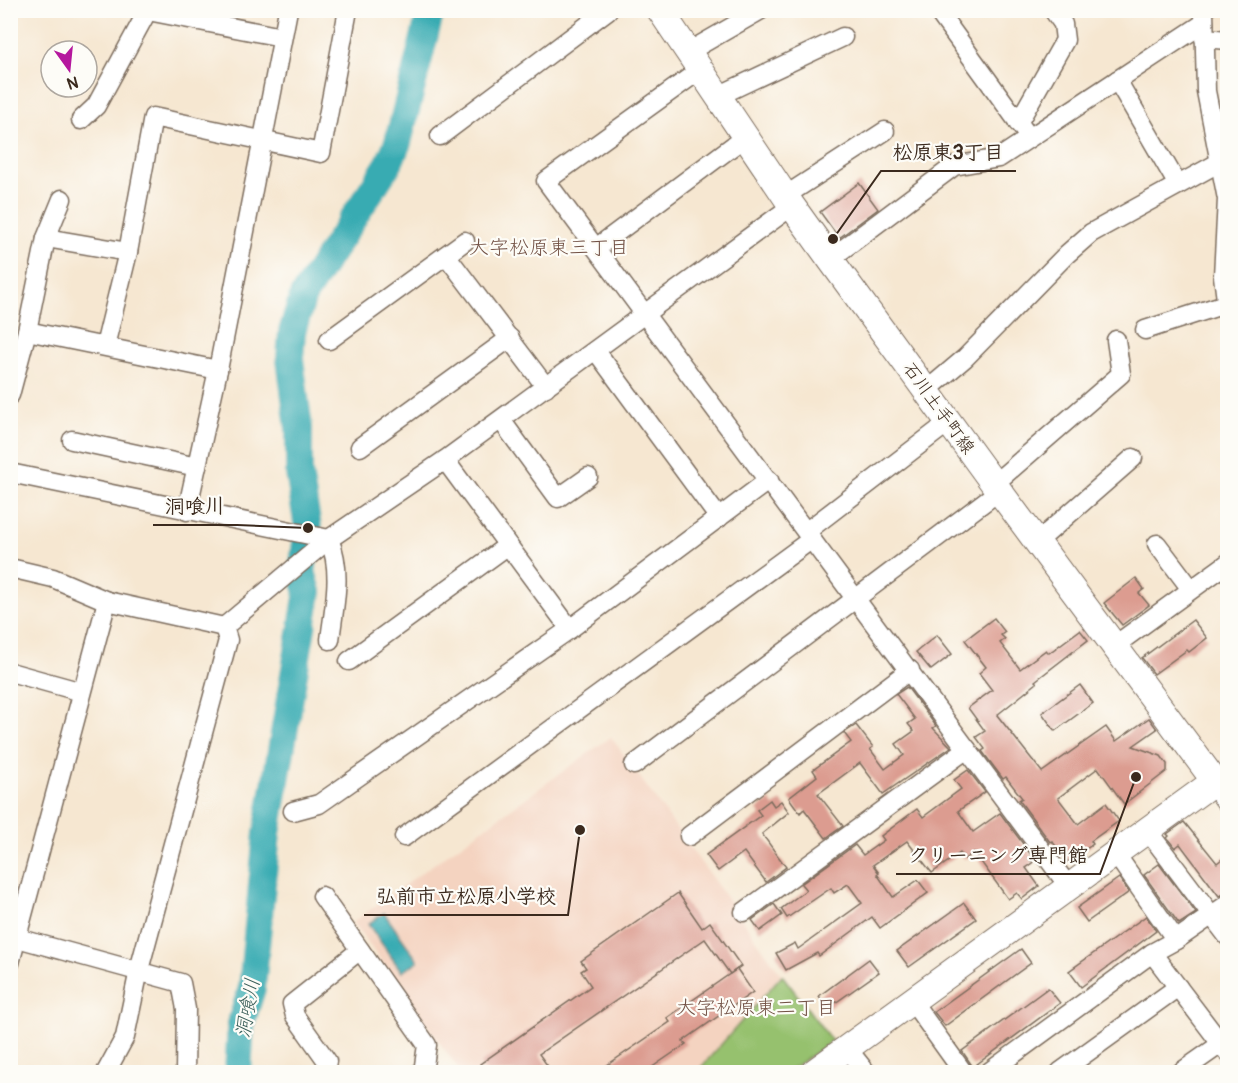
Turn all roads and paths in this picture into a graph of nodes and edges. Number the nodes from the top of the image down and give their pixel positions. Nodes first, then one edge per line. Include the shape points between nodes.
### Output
1 (288, 10) edge
2 (348, 10) edge
3 (608, 10) edge
4 (660, 10) edge
5 (761, 10) edge
6 (937, 10) edge
7 (1053, 10) edge
8 (148, 11) edge
9 (1204, 24) edge
10 (843, 36) dead end
11 (282, 37) junction
12 (1227, 40) edge
13 (694, 61) junction
14 (1117, 80) junction
15 (718, 96) junction
16 (81, 120) dead end
17 (885, 130) dead end
18 (1023, 130) junction
19 (440, 136) dead end
20 (746, 137) junction
21 (263, 141) junction
22 (1221, 150) edge
23 (1178, 185) junction
24 (62, 199) dead end
25 (788, 201) junction
26 (46, 238) junction
27 (465, 241) dead end
28 (596, 248) junction
29 (128, 252) junction
30 (446, 255) junction
31 (830, 259) junction
32 (1225, 276) edge
33 (1226, 309) edge
34 (645, 314) junction
35 (1145, 330) dead end
36 (27, 331) junction
37 (510, 339) junction
38 (329, 340) dead end
39 (1116, 340) dead end
40 (105, 346) junction
41 (596, 351) junction
42 (218, 370) junction
43 (546, 387) junction
44 (926, 391) junction
45 (10, 395) edge
46 (501, 420) junction
47 (949, 422) junction
48 (72, 440) dead end
49 (360, 447) dead end
50 (1133, 458) dead end
51 (446, 460) junction
52 (197, 467) junction
53 (10, 473) edge
54 (588, 477) dead end
55 (769, 480) junction
56 (996, 487) junction
57 (187, 511) junction
58 (719, 518) junction
59 (810, 535) junction
60 (329, 539) junction
61 (1037, 542) junction
62 (1158, 544) dead end
63 (507, 546) junction
64 (1227, 563) edge
65 (10, 568) edge
66 (1191, 589) junction
67 (856, 598) junction
68 (107, 601) junction
69 (224, 627) junction
70 (570, 629) junction
71 (330, 640) dead end
72 (1114, 646) junction
73 (349, 661) dead end
74 (910, 670) junction
75 (10, 672) edge
76 (82, 692) junction
77 (967, 749) junction
78 (634, 765) dead end
79 (1221, 790) edge
80 (293, 811) dead end
81 (1147, 830) junction
82 (690, 836) dead end
83 (404, 837) dead end
84 (1115, 853) junction
85 (1069, 887) junction
86 (322, 896) dead end
87 (1227, 904) edge
88 (744, 912) dead end
89 (1212, 915) junction
90 (1227, 937) edge
91 (14, 938) edge
92 (1176, 940) junction
93 (360, 950) junction
94 (1152, 953) junction
95 (10, 963) edge
96 (139, 970) junction
97 (1178, 987) junction
98 (912, 1001) junction
99 (1225, 1045) edge
100 (847, 1048) junction
101 (106, 1072) edge
102 (185, 1072) edge
103 (326, 1072) edge
104 (423, 1072) edge
105 (814, 1072) edge
106 (866, 1072) edge
107 (963, 1072) edge
108 (989, 1072) edge
109 (1060, 1072) edge
110 (1181, 1072) edge

1 - 11 street
2 - 21 street via 321,153
3 - 19 street
4 - 13 main road, 石川土手町線
5 - 13 street
6 - 18 street
7 - 18 street via 1063,24 1065,40
8 - 11 street
8 - 16 street via 96,106
9 - 12 street
9 - 14 street
9 - 22 street via 1206,91
10 - 15 street
11 - 21 street
13 - 15 main road, 石川土手町線
13 - 28 street via 546,181
14 - 18 street
14 - 23 street
15 - 20 main road, 石川土手町線
17 - 25 street
18 - 31 street via 999,158 954,166
20 - 25 main road, 石川土手町線
20 - 28 street
21 - 29 street via 153,117
21 - 42 street
22 - 23 street
22 - 32 street via 1227,199
23 - 44 street via 1091,233 965,358
24 - 26 street
25 - 31 main road, 石川土手町線
25 - 34 street
26 - 29 street
26 - 36 street
27 - 30 street
28 - 34 street
29 - 40 street
30 - 37 street
30 - 38 street
31 - 44 main road, 石川土手町線
32 - 33 street
33 - 35 street
34 - 41 street
34 - 55 street
36 - 40 street
36 - 45 street
37 - 43 street
37 - 49 street
39 - 56 street via 1120,374
40 - 42 street
41 - 43 street
41 - 58 street
42 - 52 street
43 - 46 street
44 - 47 main road, 石川土手町線
46 - 51 street
46 - 54 street via 558,498
47 - 56 main road, 石川土手町線
47 - 59 street
48 - 52 street
50 - 61 street
51 - 60 street
51 - 63 street
52 - 57 street
53 - 57 street
55 - 58 street
55 - 59 street
56 - 61 main road, 石川土手町線
56 - 67 street
57 - 60 street
58 - 70 street
59 - 67 street
59 - 83 street
60 - 69 street
60 - 71 street via 338,579
61 - 72 main road, 石川土手町線
62 - 66 street
63 - 70 street
63 - 73 street
64 - 66 street
65 - 68 street via 53,578
66 - 72 street
67 - 74 street
67 - 78 street
68 - 69 street
68 - 76 street
69 - 96 street via 228,640
70 - 80 street via 319,804
72 - 79 main road, 石川土手町線
74 - 77 street
74 - 82 street
75 - 76 street
76 - 91 street
77 - 85 street
77 - 88 street
79 - 81 main road
81 - 84 main road
81 - 89 street
84 - 85 main road
84 - 92 street
85 - 98 main road
86 - 93 street
87 - 89 street
89 - 90 street
89 - 92 street
91 - 95 street
91 - 96 street
92 - 94 street
93 - 103 street via 292,1004 295,1016 327,1061
93 - 104 street via 427,1045
94 - 97 street
94 - 108 street
96 - 101 street via 125,1037
96 - 102 street via 181,983 186,1009
97 - 99 street
97 - 109 street
98 - 100 main road
98 - 107 street
99 - 110 street
100 - 105 main road
100 - 106 street

